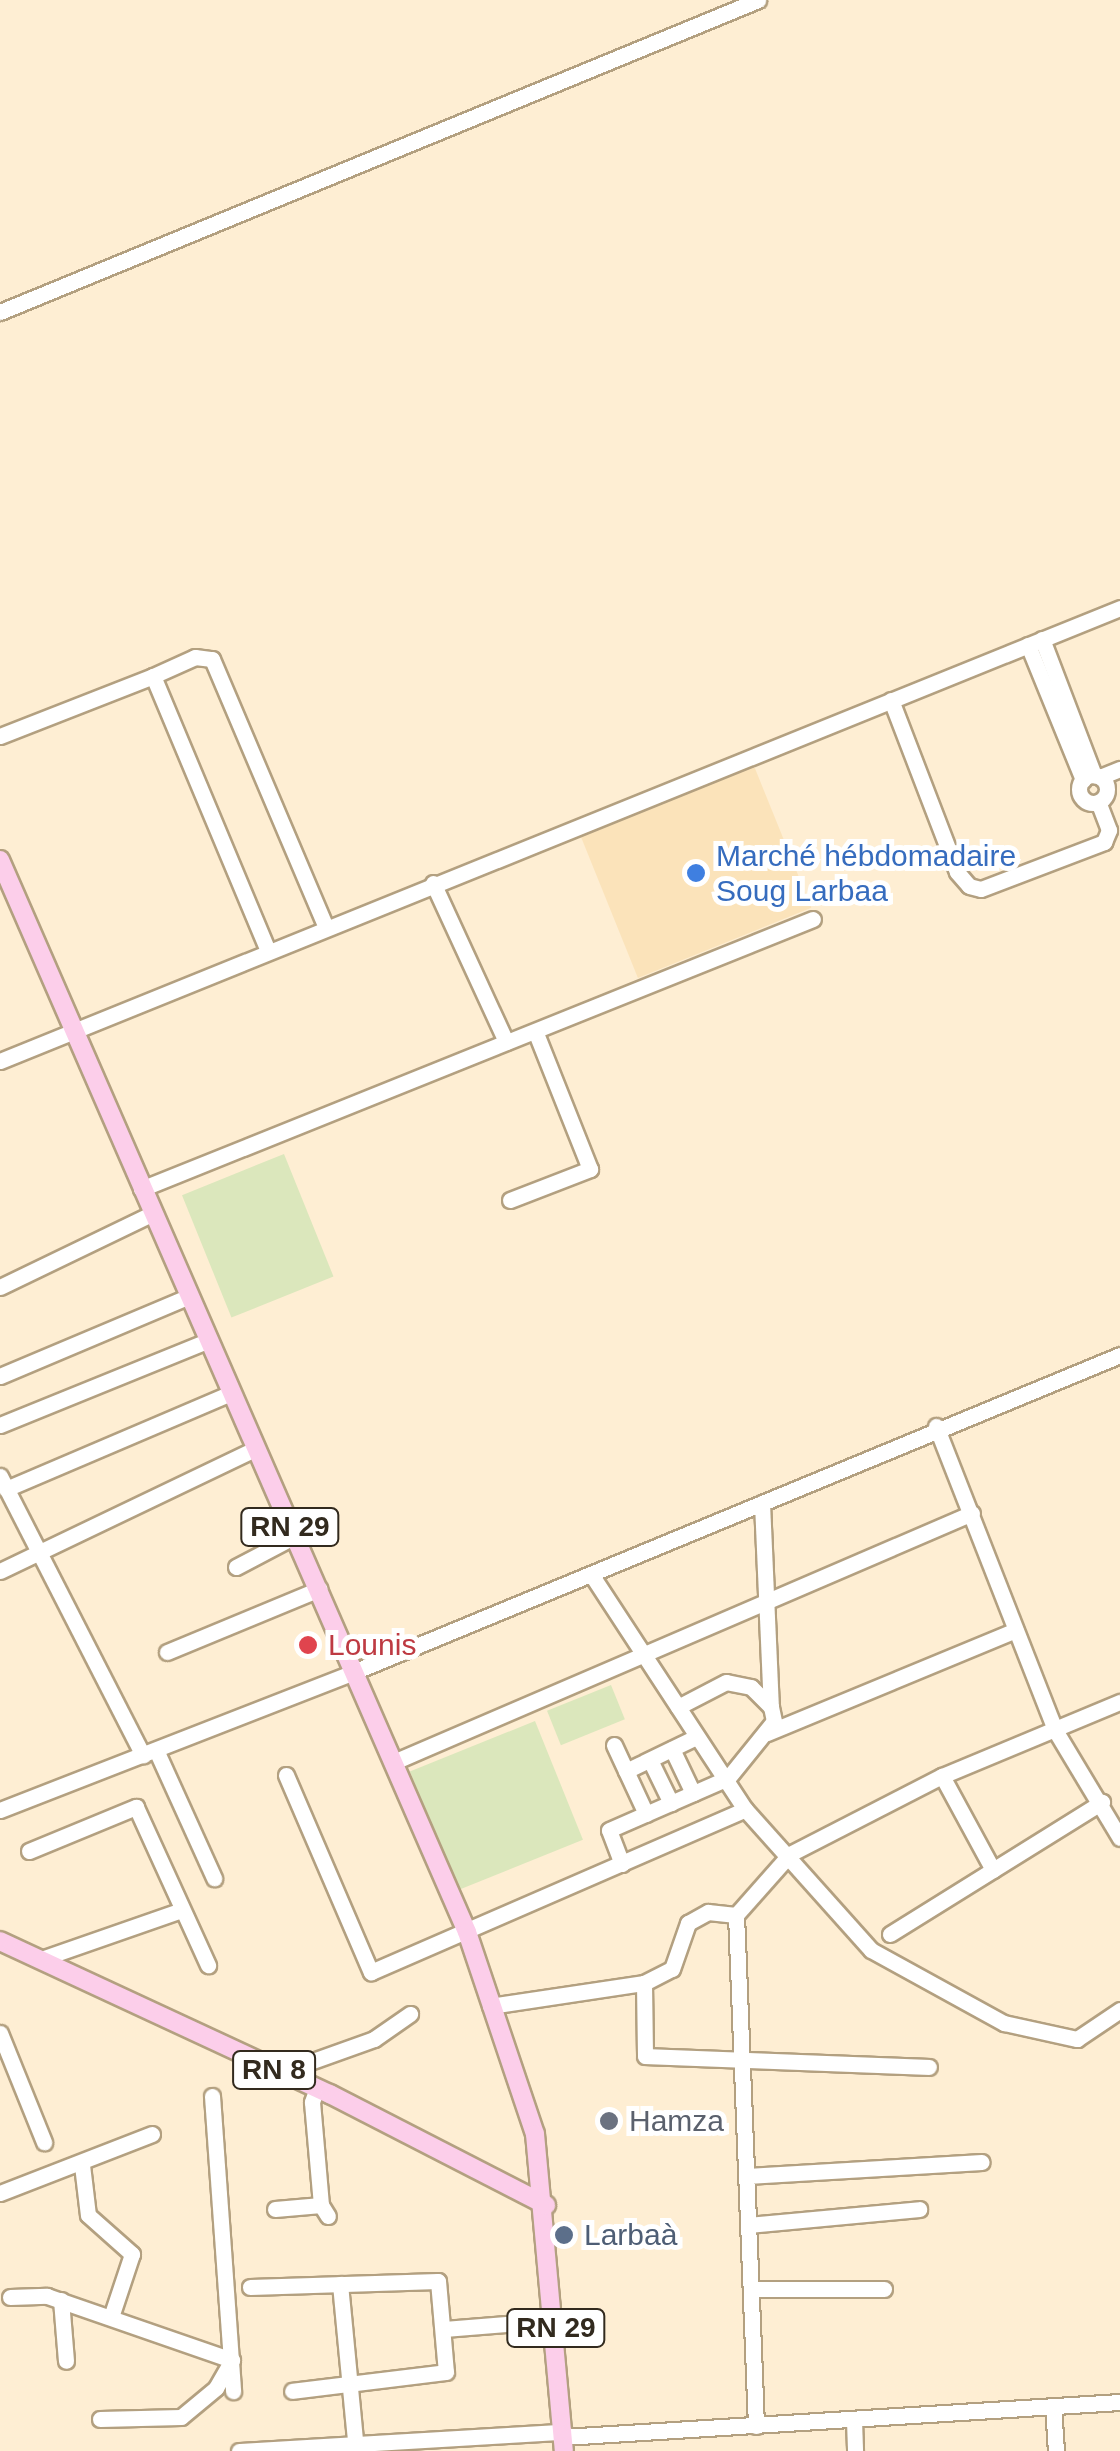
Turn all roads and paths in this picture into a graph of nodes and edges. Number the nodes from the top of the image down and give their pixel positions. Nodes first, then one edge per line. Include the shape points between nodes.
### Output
1 (758, 0) edge
2 (0, 312) edge
3 (1120, 608) edge
4 (1035, 642) junction
5 (153, 676) junction
6 (891, 700) junction
7 (0, 736) edge
8 (1120, 769) edge
9 (1100, 786) edge
10 (0, 860) edge
11 (433, 884) junction
12 (814, 919) dead end
13 (326, 928) junction
14 (268, 951) junction
15 (70, 1028) junction
16 (536, 1032) junction
17 (506, 1042) junction
18 (0, 1061) edge
19 (141, 1189) junction
20 (510, 1200) dead end
21 (150, 1214) junction
22 (0, 1287) edge
23 (186, 1298) junction
24 (207, 1341) junction
25 (1120, 1355) edge
26 (0, 1376) edge
27 (230, 1393) junction
28 (0, 1425) edge
29 (936, 1426) junction
30 (255, 1450) junction
31 (3, 1482) edge
32 (762, 1504) junction
33 (972, 1513) junction
34 (295, 1536) junction
35 (38, 1548) junction
36 (236, 1567) dead end
37 (0, 1571) edge
38 (590, 1574) junction
39 (318, 1589) junction
40 (764, 1602) junction
41 (1016, 1630) junction
42 (167, 1652) dead end
43 (646, 1653) junction
44 (356, 1672) junction
45 (1120, 1702) edge
46 (678, 1707) junction
47 (771, 1707) junction
48 (1055, 1730) junction
49 (767, 1732) junction
50 (696, 1737) junction
51 (614, 1745) dead end
52 (672, 1748) junction
53 (150, 1752) junction
54 (650, 1760) junction
55 (396, 1761) junction
56 (626, 1771) junction
57 (286, 1774) dead end
58 (942, 1776) junction
59 (728, 1778) junction
60 (694, 1793) junction
61 (1102, 1802) junction
62 (671, 1803) junction
63 (745, 1809) junction
64 (0, 1810) edge
65 (646, 1814) junction
66 (1120, 1838) edge
67 (29, 1851) dead end
68 (790, 1854) junction
69 (622, 1864) junction
70 (993, 1870) junction
71 (214, 1878) dead end
72 (182, 1910) junction
73 (736, 1914) junction
74 (467, 1932) junction
75 (890, 1934) dead end
76 (0, 1940) edge
77 (41, 1959) junction
78 (208, 1964) dead end
79 (644, 1983) junction
80 (490, 2006) junction
81 (1120, 2010) edge
82 (410, 2014) dead end
83 (0, 2034) edge
84 (742, 2060) junction
85 (929, 2067) dead end
86 (7, 2073) edge
87 (279, 2073) junction
88 (317, 2088) junction
89 (212, 2096) dead end
90 (152, 2134) dead end
91 (44, 2142) dead end
92 (982, 2162) dead end
93 (82, 2165) junction
94 (746, 2176) junction
95 (0, 2194) edge
96 (546, 2205) junction
97 (275, 2208) dead end
98 (919, 2209) dead end
99 (748, 2225) junction
100 (340, 2284) junction
101 (250, 2287) dead end
102 (751, 2289) junction
103 (884, 2289) dead end
104 (10, 2297) dead end
105 (62, 2300) junction
106 (111, 2316) junction
107 (556, 2320) junction
108 (444, 2329) junction
109 (232, 2360) junction
110 (66, 2361) dead end
111 (349, 2384) junction
112 (234, 2390) dead end
113 (292, 2390) dead end
114 (1120, 2402) edge
115 (1053, 2406) junction
116 (100, 2419) dead end
117 (854, 2420) junction
118 (756, 2426) junction
119 (662, 2432) junction
120 (563, 2440) edge
121 (467, 2445) edge
122 (355, 2448) edge
123 (239, 2451) edge
124 (664, 2451) edge
125 (855, 2451) edge
126 (1056, 2451) edge

1 - 2 street
3 - 4 street
4 - 6 street
4 - 9 street
5 - 7 street
5 - 13 street via 196,657 212,658
5 - 14 street
6 - 9 street via 957,872 976,889 1104,842 1109,830
6 - 11 street
8 - 9 street
10 - 15 main road, RN 29
11 - 13 street
11 - 17 street
12 - 16 street
13 - 14 street
14 - 15 street
15 - 18 street
15 - 19 main road, RN 29
16 - 17 street
16 - 20 street via 590,1169
17 - 19 street
19 - 21 main road, RN 29
21 - 22 street
21 - 23 main road, RN 29
23 - 24 main road, RN 29
23 - 26 street
24 - 27 main road, RN 29
24 - 28 street
25 - 29 street
27 - 30 main road, RN 29
27 - 31 street
29 - 32 street
29 - 33 street
30 - 34 main road, RN 29
30 - 35 street
31 - 35 street
32 - 38 street
32 - 40 street
33 - 40 street
33 - 41 street
34 - 36 street
34 - 39 main road, RN 29
35 - 37 street
35 - 53 street
38 - 43 street
38 - 44 street
39 - 42 street
39 - 44 main road, RN 29
40 - 43 street
40 - 47 street
41 - 48 street
41 - 49 street
43 - 46 street
43 - 55 street
44 - 53 street
44 - 55 main road, RN 29
45 - 48 street
46 - 47 street via 726,1682 751,1687
46 - 50 street
47 - 49 street
48 - 58 street
48 - 61 street
49 - 59 street
50 - 52 street
50 - 59 street
51 - 56 street
52 - 54 street
52 - 60 street
53 - 64 street
53 - 71 street
54 - 56 street
54 - 62 street
55 - 74 main road, RN 29
56 - 65 street
57 - 74 street via 370,1972
58 - 68 street
58 - 70 street
59 - 60 street
59 - 63 street
60 - 62 street
61 - 66 street
61 - 70 street
62 - 65 street
63 - 68 street
63 - 69 street
65 - 69 street via 609,1830
67 - 72 street via 136,1807
68 - 73 street
68 - 81 street via 871,1950 1004,2024 1077,2039
69 - 74 street
70 - 75 street
72 - 77 street
72 - 78 street
73 - 79 street via 708,1912 688,1923 672,1969
73 - 84 street
74 - 80 main road, RN 29
76 - 77 main road, RN 8
77 - 87 main road, RN 8
79 - 80 street
79 - 84 street via 645,2056
80 - 96 main road, RN 29 via 535,2134
82 - 87 street via 374,2039
83 - 86 street
84 - 85 street
84 - 94 street
86 - 91 street
87 - 88 main road, RN 8
88 - 96 main road, RN 8
88 - 97 street via 312,2102 324,2210
89 - 109 street
90 - 93 street
92 - 94 street
93 - 95 street via 75,2161
93 - 106 street via 88,2215 132,2254
94 - 99 street
96 - 107 main road, RN 29
98 - 99 street
99 - 102 street
100 - 101 street
100 - 108 street via 438,2281
100 - 111 street
102 - 103 street
102 - 118 street
104 - 105 street
105 - 106 street
105 - 110 street
106 - 109 street
107 - 108 street
107 - 120 main road, RN 29
108 - 111 street via 446,2372
109 - 112 street
109 - 116 street via 216,2388 180,2417
111 - 113 street
111 - 122 street
114 - 115 street
115 - 117 street
115 - 126 street
117 - 118 street
117 - 125 street
118 - 119 street
119 - 120 street
119 - 124 street
120 - 121 street
121 - 122 street
122 - 123 street

